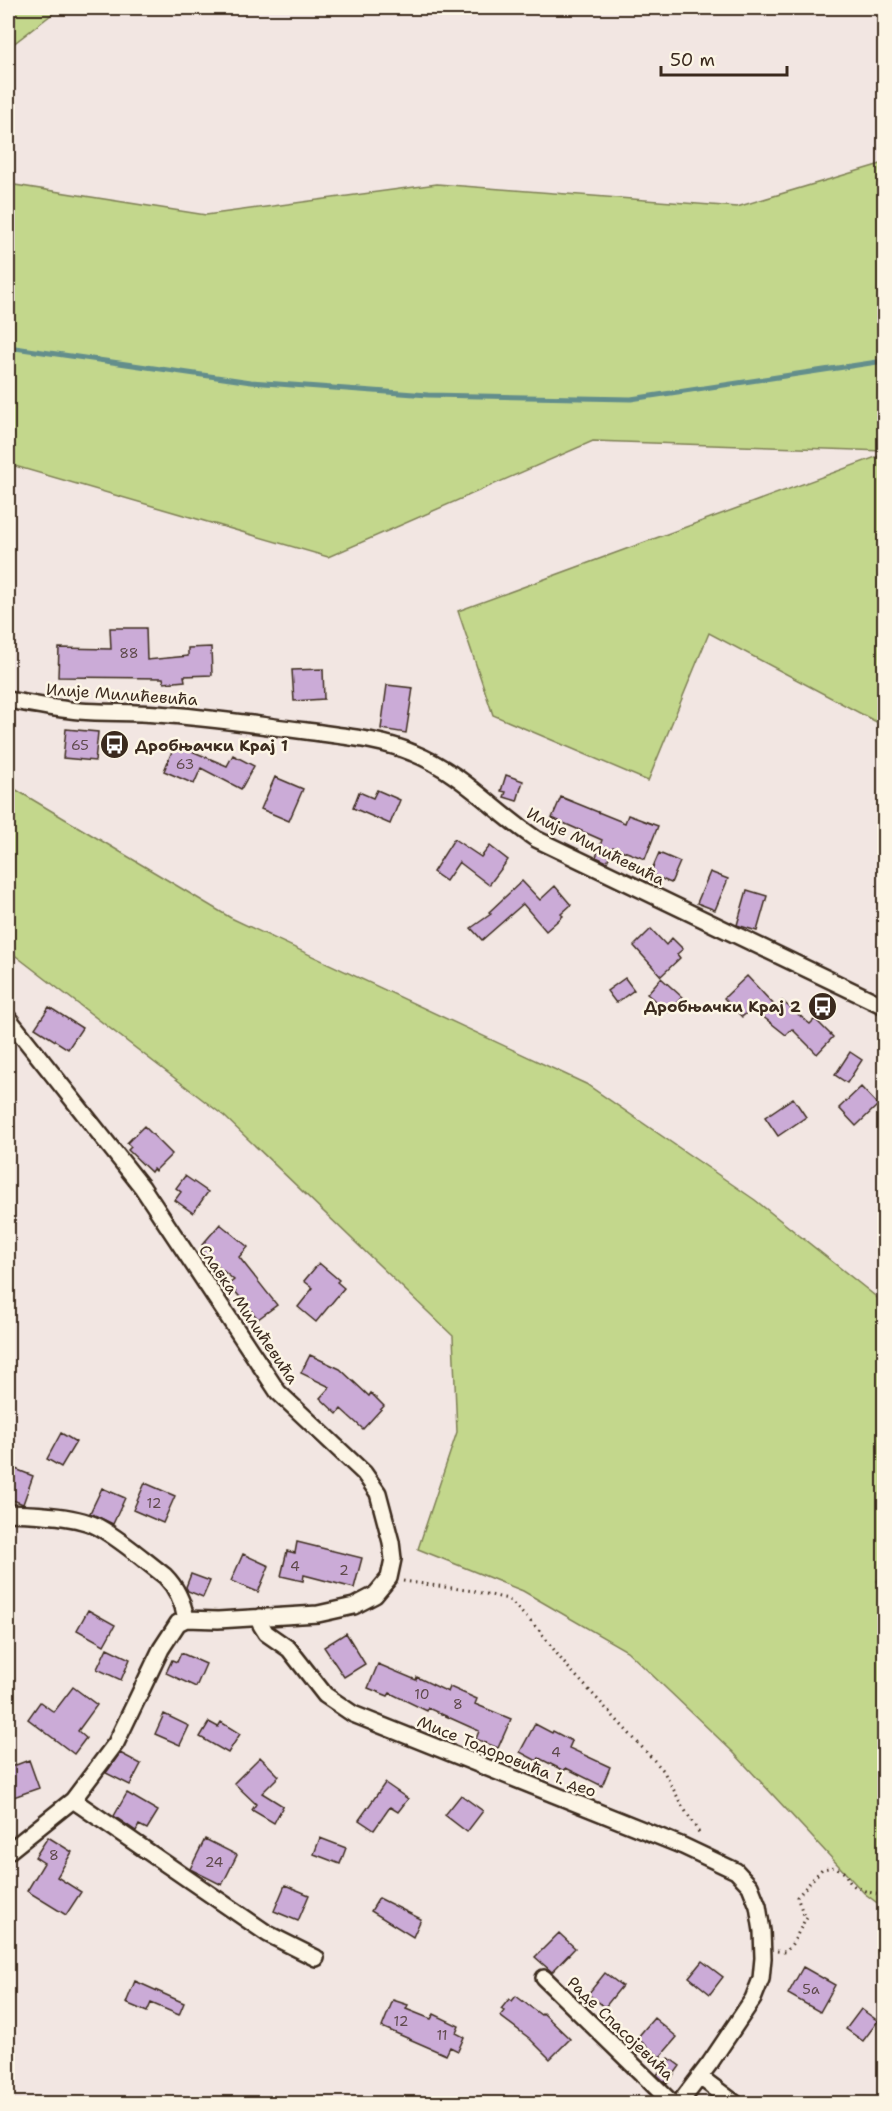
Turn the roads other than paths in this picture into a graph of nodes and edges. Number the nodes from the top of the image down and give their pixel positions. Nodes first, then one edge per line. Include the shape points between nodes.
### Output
1 (8, 700) edge
2 (885, 1006) edge
3 (8, 1018) edge
4 (8, 1513) edge
5 (260, 1617) junction
6 (186, 1619) junction
7 (73, 1800) junction
8 (8, 1852) edge
9 (758, 1906) joint
10 (316, 1958) dead end
11 (544, 1978) dead end
12 (700, 2077) junction
13 (673, 2103) edge
14 (678, 2103) edge
15 (736, 2103) edge

1 - 2 street, Илије Милићевића via 81,711 215,719 379,743 412,752 452,772 536,839
3 - 5 street, Славка Милићевића via 142,1187 278,1392 364,1473 378,1493 393,1559 389,1578 375,1595 354,1606 318,1614
4 - 6 street via 67,1519 99,1527 165,1576 179,1595
5 - 6 street
5 - 9 street, Мисе Тодоровића 1. део via 266,1633 293,1654 325,1695 353,1714 736,1871 750,1886
6 - 7 street via 174,1628 161,1649 116,1743
7 - 8 street
7 - 10 street via 268,1935
9 - 12 street, Раде Спасојевића via 763,1953 761,1979 753,1999
11 - 13 street, Раде Спасојевића
12 - 14 street, Раде Спасојевића
12 - 15 street

